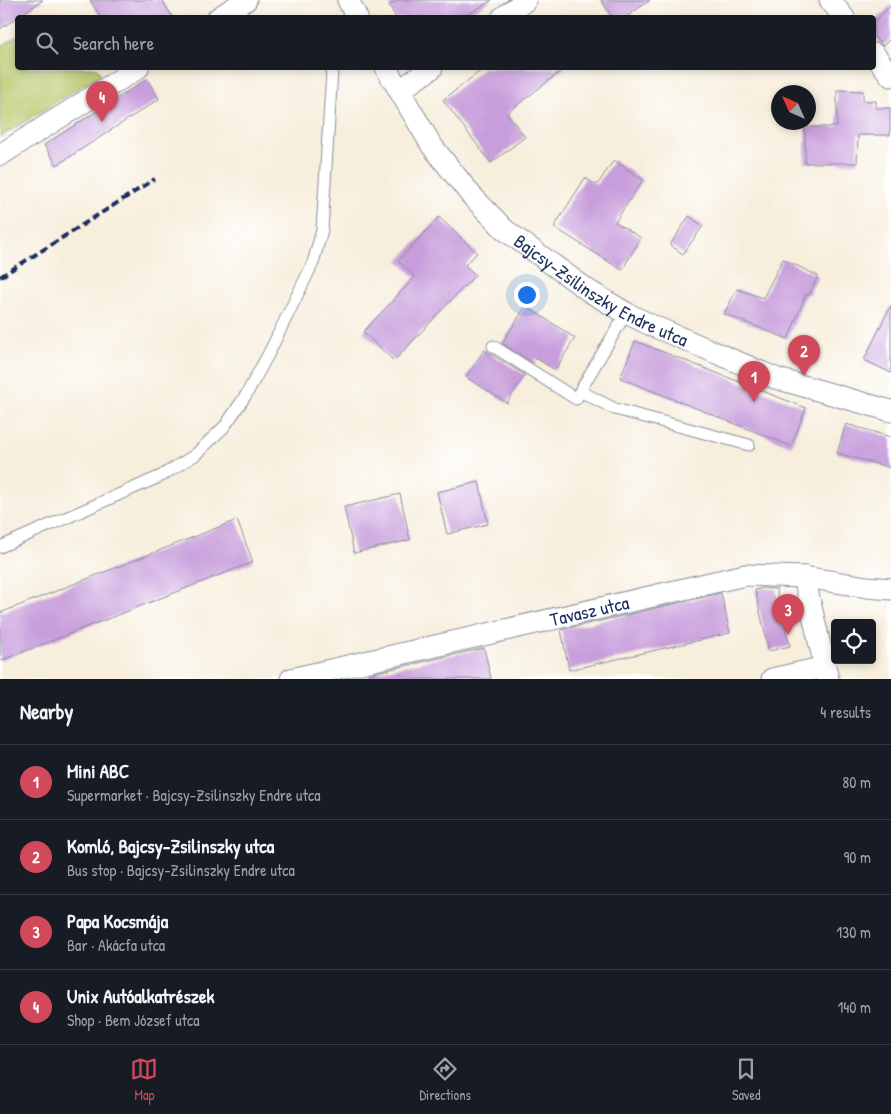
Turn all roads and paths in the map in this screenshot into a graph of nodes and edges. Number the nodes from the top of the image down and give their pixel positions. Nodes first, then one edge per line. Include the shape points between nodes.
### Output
1 (246, 0) edge
2 (348, 0) edge
3 (526, 0) edge
4 (223, 15) edge
5 (356, 15) edge
6 (506, 15) edge
7 (876, 57) edge
8 (135, 70) edge
9 (333, 70) edge
10 (387, 70) edge
11 (429, 70) edge
12 (891, 76) edge
13 (400, 90) junction
14 (0, 155) edge
15 (626, 312) junction
16 (493, 346) dead end
17 (580, 391) junction
18 (891, 411) edge
19 (750, 445) dead end
20 (0, 547) edge
21 (804, 577) junction
22 (891, 589) edge
23 (826, 673) edge
24 (292, 679) edge
25 (772, 679) edge

1 - 4 street
2 - 5 street
3 - 6 street
7 - 12 street
8 - 14 street
9 - 20 lane via 322,230 313,263 269,353 225,426 195,455 161,476
10 - 13 street, Bajcsy-Zsilinszky Endre utca
11 - 13 street
13 - 15 street, Bajcsy-Zsilinszky Endre utca via 432,146 504,230
15 - 17 lane
15 - 18 street, Bajcsy-Zsilinszky Endre utca via 775,378
16 - 17 lane via 576,399
17 - 19 lane via 615,409
21 - 22 street, Tavasz utca
21 - 23 street
21 - 24 street, Tavasz utca via 745,575
23 - 25 street

